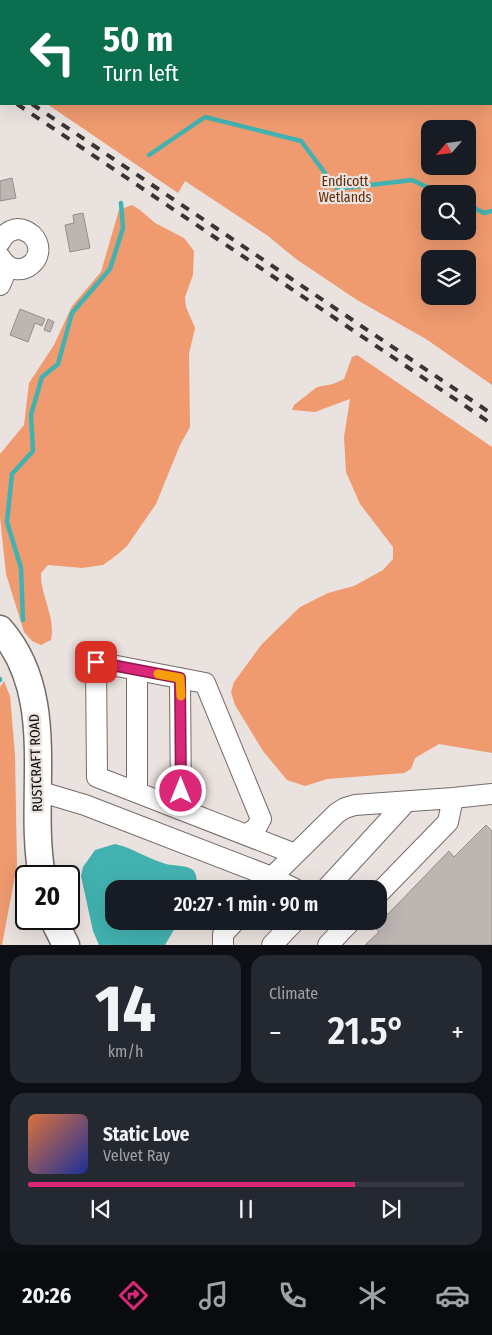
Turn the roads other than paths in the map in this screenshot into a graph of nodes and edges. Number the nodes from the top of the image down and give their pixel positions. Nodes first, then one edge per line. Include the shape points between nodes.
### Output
1 (0, 242) edge
2 (4, 262) edge
3 (0, 285) edge
4 (0, 629) edge
5 (137, 670) junction
6 (180, 678) junction
7 (38, 791) junction
8 (137, 792) junction
9 (492, 794) edge
10 (454, 798) junction
11 (406, 802) junction
12 (181, 809) junction
13 (246, 835) junction
14 (296, 854) junction
15 (41, 865) edge
16 (267, 880) edge
17 (274, 880) edge
18 (334, 880) edge
19 (387, 885) edge
20 (58, 930) edge
21 (227, 930) edge
22 (286, 930) edge
23 (339, 930) edge
24 (66, 945) edge
25 (223, 945) edge
26 (272, 945) edge
27 (328, 945) edge

1 - 2 street via 7,233 17,229 29,232 36,239 38,248 37,258 24,269
2 - 3 street
4 - 7 main road, RUSTCRAFT ROAD via 21,661 30,687 38,735
5 - 6 street
5 - 8 street
5 - 8 street via 96,662 97,777
6 - 12 street
6 - 13 street via 205,683 261,819 256,828
7 - 15 main road, RUSTCRAFT ROAD
7 - 16 street via 85,805
8 - 12 street
9 - 10 street
10 - 11 street
10 - 19 street via 448,822
11 - 14 street via 345,808
11 - 18 street
12 - 13 street
13 - 14 street
14 - 17 street
20 - 24 main road
21 - 25 street via 223,934
22 - 26 street
23 - 27 street

